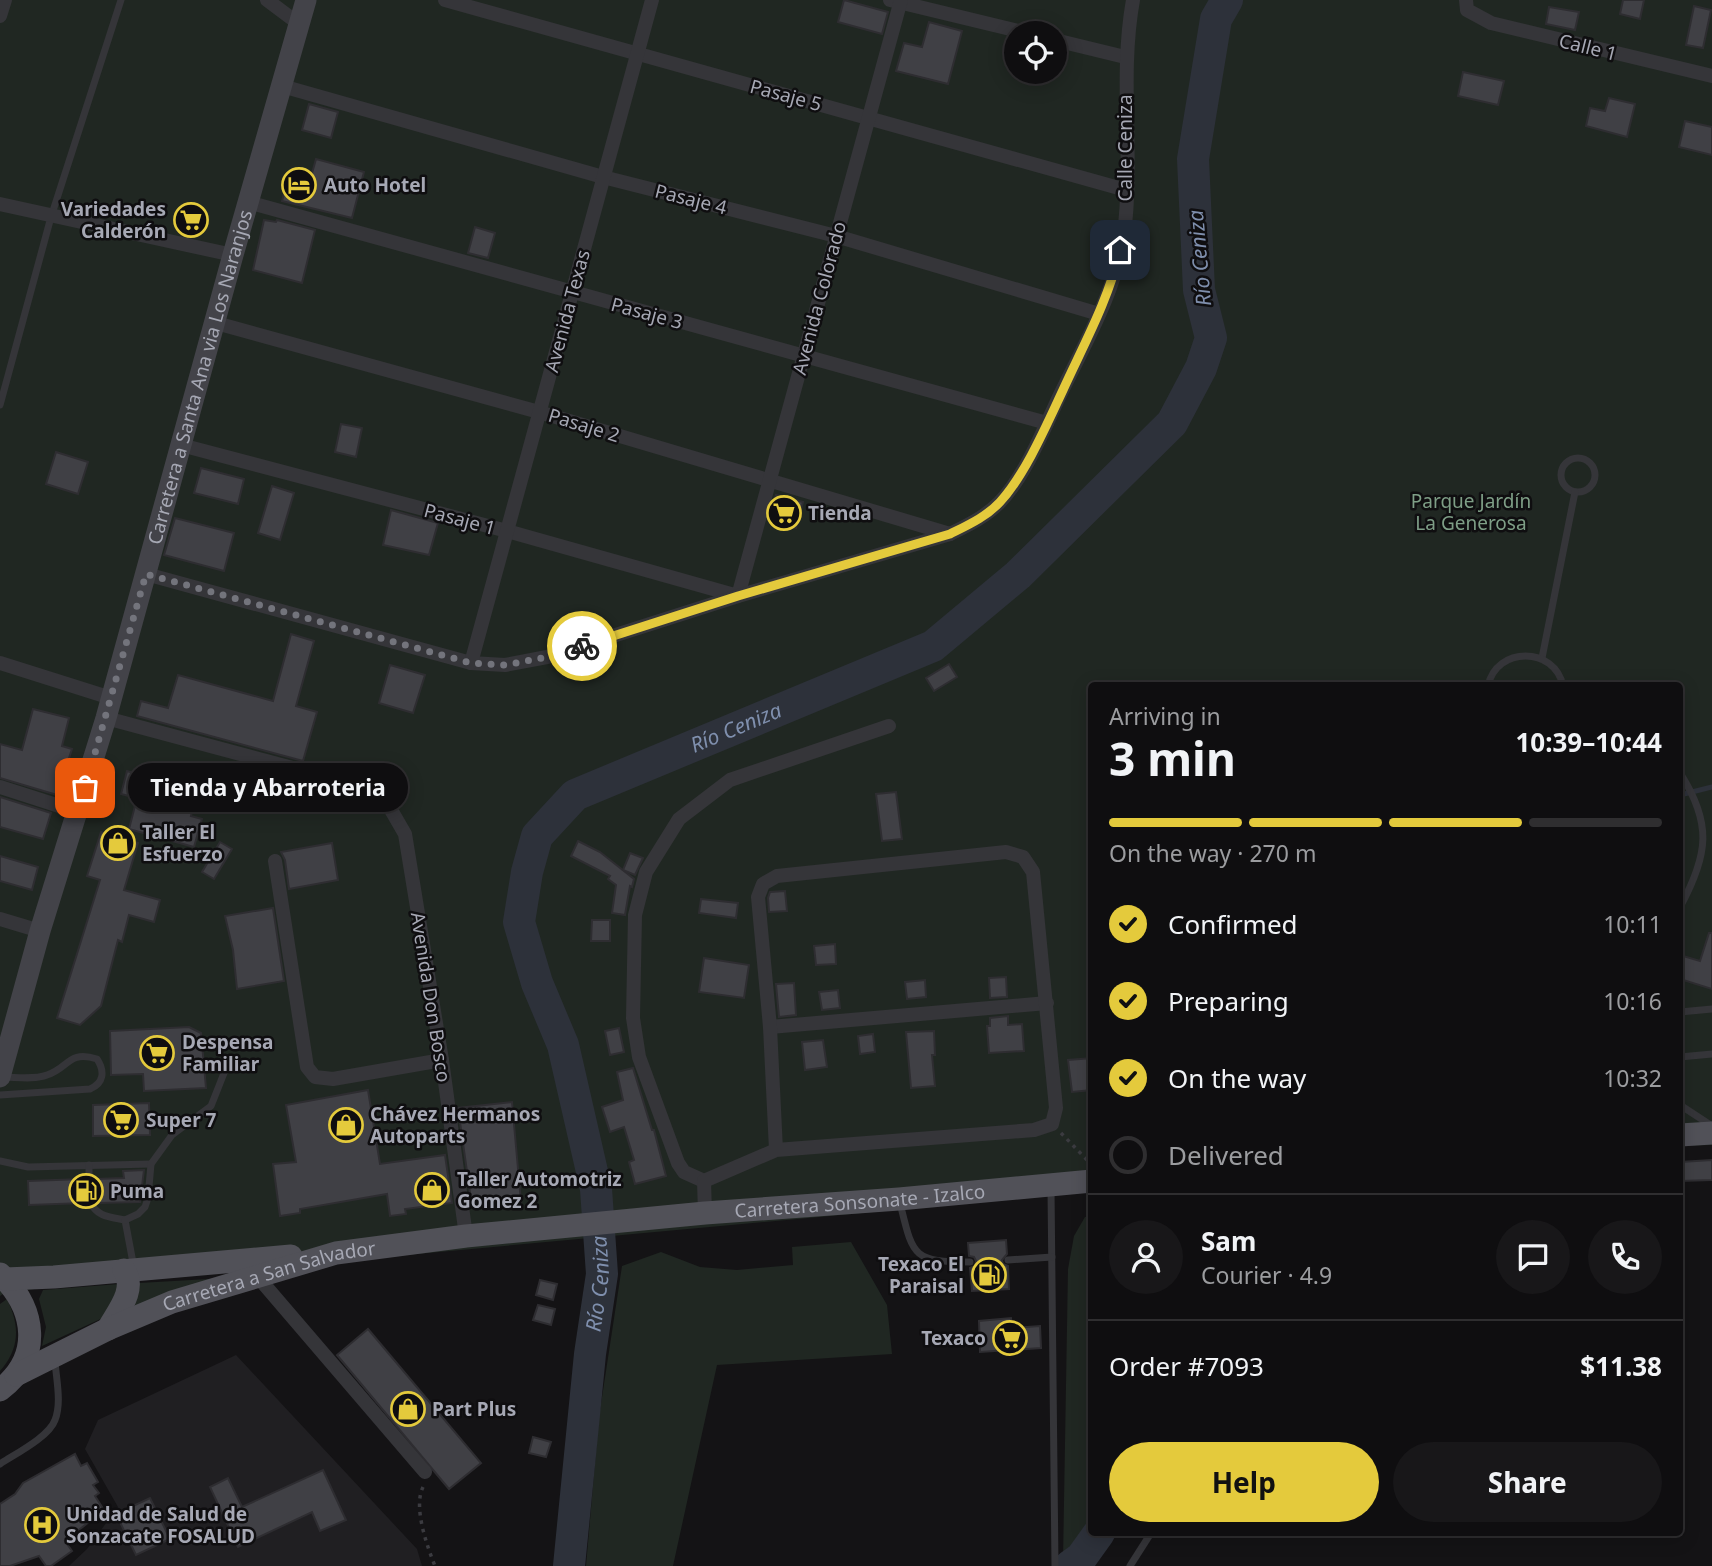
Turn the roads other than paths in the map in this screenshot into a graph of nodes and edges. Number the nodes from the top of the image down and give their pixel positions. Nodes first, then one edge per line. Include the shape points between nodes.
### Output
1 (5, 0) edge
2 (121, 0) edge
3 (267, 0) edge
4 (306, 0) edge
5 (444, 0) edge
6 (652, 0) edge
7 (1133, 0) edge
8 (897, 1) edge
9 (1466, 5) edge
10 (0, 16) edge
11 (299, 24) junction
12 (1004, 27) edge
13 (1067, 43) edge
14 (637, 54) junction
15 (1125, 57) junction
16 (1712, 76) edge
17 (282, 86) junction
18 (869, 118) junction
19 (603, 177) junction
20 (1126, 190) junction
21 (248, 202) junction
22 (0, 204) edge
23 (51, 217) junction
24 (836, 236) junction
25 (233, 255) junction
26 (572, 293) junction
27 (1099, 314) junction
28 (216, 323) junction
29 (804, 355) junction
30 (0, 405) edge
31 (539, 412) junction
32 (1047, 423) junction
33 (181, 445) junction
34 (769, 481) junction
35 (1575, 492) junction
36 (507, 531) junction
37 (950, 534) junction
38 (146, 574) junction
39 (738, 596) junction
40 (1542, 659) junction
41 (0, 663) edge
42 (471, 663) junction
43 (1490, 682) edge
44 (1561, 682) edge
45 (108, 708) junction
46 (889, 726) dead end
47 (1683, 776) edge
48 (0, 787) edge
49 (78, 812) junction
50 (275, 861) dead end
51 (1683, 902) edge
52 (0, 919) edge
53 (40, 931) junction
54 (1047, 1003) junction
55 (1712, 1009) edge
56 (1683, 1012) edge
57 (770, 1027) junction
58 (3, 1051) edge
59 (1712, 1054) edge
60 (1683, 1057) edge
61 (230, 1058) dead end
62 (442, 1060) junction
63 (0, 1077) edge
64 (0, 1095) edge
65 (1683, 1107) edge
66 (1712, 1126) edge
67 (1712, 1133) edge
68 (1683, 1135) edge
69 (776, 1150) junction
70 (0, 1161) edge
71 (150, 1164) junction
72 (89, 1166) junction
73 (89, 1179) dead end
74 (704, 1181) junction
75 (1088, 1181) edge
76 (1051, 1185) junction
77 (899, 1199) junction
78 (91, 1203) dead end
79 (705, 1213) junction
80 (125, 1220) junction
81 (538, 1230) joint
82 (466, 1236) junction
83 (335, 1253) junction
84 (1052, 1257) junction
85 (1007, 1260) dead end
86 (970, 1262) dead end
87 (129, 1269) junction
88 (1, 1275) edge
89 (257, 1276) junction
90 (107, 1329) junction
91 (55, 1356) junction
92 (8, 1383) edge
93 (0, 1464) edge
94 (425, 1472) road end
95 (1148, 1536) edge
96 (1055, 1566) edge
97 (1130, 1566) edge

1 - 10 street
2 - 23 lane
3 - 11 street
4 - 11 main road, Carretera a Santa Ana via Los Naranjos
5 - 14 street, Pasaje 5
6 - 14 street, Avenida Texas
7 - 15 street, Calle Ceniza
8 - 12 street
8 - 18 street, Avenida Colorado
9 - 16 street, Calle 1 via 1491,23
11 - 17 main road, Carretera a Santa Ana via Los Naranjos
13 - 15 street
14 - 18 street, Pasaje 5
14 - 19 street, Avenida Texas
15 - 20 street, Calle Ceniza
17 - 19 street, Pasaje 4
17 - 21 main road, Carretera a Santa Ana via Los Naranjos
18 - 20 street, Pasaje 5
18 - 24 street, Avenida Colorado
19 - 24 street, Pasaje 4
19 - 26 street, Avenida Texas
20 - 27 street, Calle Ceniza via 1121,245
21 - 25 main road, Carretera a Santa Ana via Los Naranjos
21 - 26 street, Pasaje 3
22 - 23 street
23 - 25 street
23 - 30 lane
24 - 27 street, Pasaje 4
24 - 29 street, Avenida Colorado
25 - 28 main road, Carretera a Santa Ana via Los Naranjos
26 - 29 street, Pasaje 3
26 - 31 street, Avenida Texas
27 - 32 street, Calle Ceniza
28 - 31 street, Pasaje 2
28 - 33 main road, Carretera a Santa Ana via Los Naranjos
29 - 32 street, Pasaje 3
29 - 34 street, Avenida Colorado
31 - 34 street, Pasaje 2
31 - 36 street, Avenida Texas
32 - 37 street, Calle Ceniza via 999,503 978,521
33 - 36 street, Pasaje 1
33 - 38 main road, Carretera a Santa Ana via Los Naranjos
34 - 37 street, Pasaje 2
34 - 39 street, Avenida Colorado
35 - 35 lane via 1590,488 1595,479 1591,463 1580,458 1569,460 1561,470 1561,481
35 - 40 lane
36 - 39 street, Pasaje 1
36 - 42 street, Avenida Texas
37 - 39 street, Calle Ceniza
38 - 42 street, Calle Ceniza
38 - 45 main road, Carretera a Santa Ana via Los Naranjos
39 - 42 street, Calle Ceniza via 547,657 505,665
40 - 43 lane via 1519,656 1507,660 1496,668
40 - 44 lane via 1555,668
41 - 45 street, Avenida Don Bosco
45 - 49 main road, Carretera a Santa Ana via Los Naranjos
45 - 62 street, Avenida Don Bosco via 383,796 405,834
46 - 74 street via 730,780 679,819 646,872 635,915 633,1018 639,1057 678,1163 684,1172
47 - 51 lane via 1710,825 1708,845
48 - 49 street
49 - 53 main road, Carretera a Santa Ana via Los Naranjos
50 - 62 street via 307,1067 315,1077 333,1079
52 - 53 street
53 - 58 main road, Carretera a Santa Ana via Los Naranjos
54 - 57 street
54 - 57 street via 1033,872 1023,857 1006,852 777,876 763,884 758,897
54 - 69 street via 1056,1108 1052,1125
55 - 56 lane
57 - 69 street
58 - 63 main road, Carretera a Santa Ana via Los Naranjos
59 - 60 lane
61 - 71 lane via 211,1106 172,1135
62 - 82 street, Avenida Don Bosco
63 - 64 lane via 49,1075 68,1060 88,1056 102,1066 103,1077 90,1089
65 - 66 lane
67 - 68 main road
69 - 74 street
70 - 72 lane via 28,1167
71 - 72 lane
71 - 80 lane via 145,1207
72 - 73 lane
74 - 79 street
75 - 76 main road, Carretera Sonsonate - Izalco
76 - 77 main road, Carretera Sonsonate - Izalco
76 - 84 lane
77 - 79 main road, Carretera Sonsonate - Izalco
77 - 86 lane via 909,1242 920,1256 938,1262
78 - 80 lane via 103,1215
79 - 81 main road, Carretera Sonsonate - Izalco
80 - 87 lane
81 - 82 main road, Carretera a San Salvador
82 - 83 main road, Carretera a San Salvador
83 - 87 main road
83 - 89 main road, Carretera a San Salvador
84 - 85 lane
84 - 96 lane
87 - 88 main road via 54,1278
87 - 90 main road via 126,1296
88 - 92 main road via 22,1301 30,1329 28,1350
89 - 90 main road, Carretera a San Salvador via 172,1302
89 - 94 street
90 - 91 main road, Carretera a San Salvador
91 - 92 main road, Carretera a San Salvador
91 - 93 lane via 55,1423
95 - 97 lane

